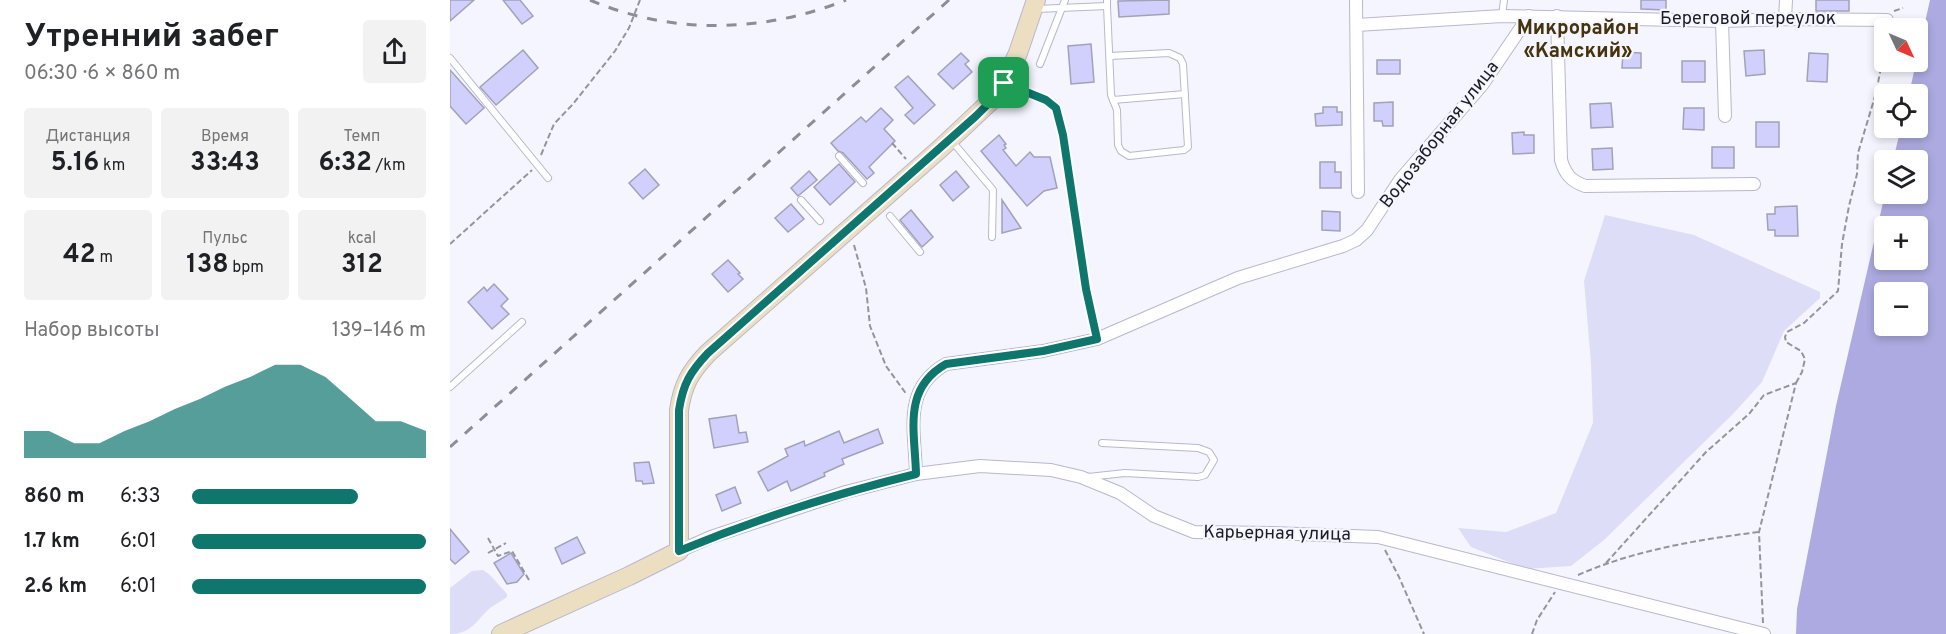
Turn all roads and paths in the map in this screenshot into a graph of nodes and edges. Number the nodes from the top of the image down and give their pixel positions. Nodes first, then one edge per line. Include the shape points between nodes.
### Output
1 (640, 0) edge
2 (1356, 0) edge
3 (1504, 0) edge
4 (1786, 0) edge
5 (1107, 3) edge
6 (1034, 4) edge
7 (1064, 4) edge
8 (1903, 8) dead end
9 (1502, 16) junction
10 (1529, 16) junction
11 (1557, 16) junction
12 (1887, 16) joint
13 (1785, 19) junction
14 (1722, 21) junction
15 (1358, 25) junction
16 (1110, 56) junction
17 (450, 58) edge
18 (1040, 64) dead end
19 (1880, 72) edge
20 (1004, 83) junction
21 (1185, 94) junction
22 (1113, 100) junction
23 (1725, 117) dead end
24 (950, 139) junction
25 (892, 143) dead end
26 (898, 151) dead end
27 (839, 156) dead end
28 (537, 165) junction
29 (548, 178) dead end
30 (863, 183) dead end
31 (1754, 184) dead end
32 (1358, 192) dead end
33 (801, 200) dead end
34 (890, 216) dead end
35 (820, 221) dead end
36 (849, 228) junction
37 (992, 237) dead end
38 (450, 244) edge
39 (920, 252) dead end
40 (522, 322) dead end
41 (1097, 339) junction
42 (1796, 383) junction
43 (450, 387) edge
44 (914, 405) junction
45 (1102, 443) dead end
46 (916, 474) junction
47 (1081, 477) junction
48 (1759, 532) junction
49 (1378, 537) junction
50 (488, 538) dead end
51 (506, 543) dead end
52 (495, 549) junction
53 (679, 551) junction
54 (488, 554) dead end
55 (1606, 563) junction
56 (529, 580) dead end
57 (1561, 583) junction
58 (1763, 628) edge
59 (501, 634) edge
60 (1424, 634) edge
61 (1532, 634) edge

1 - 28 path via 615,51 554,123
2 - 15 street
3 - 9 lane
4 - 13 street
5 - 7 lane
5 - 16 lane
6 - 7 lane
6 - 20 street
7 - 18 lane
8 - 12 path
9 - 10 street, Береговой переулок
9 - 15 street, Береговой переулок
10 - 11 street, Береговой переулок
10 - 41 street, Водозаборная улица via 1482,85 1400,180 1356,240 1238,278
11 - 14 street, Береговой переулок
11 - 31 street via 1560,160 1570,179 1585,186
12 - 13 street, Береговой переулок
13 - 14 street, Береговой переулок
14 - 23 street
15 - 32 street
16 - 21 lane via 1175,54 1183,64
16 - 22 lane
17 - 28 lane
19 - 42 path via 1858,153 1838,291 1785,337 1805,359
20 - 24 street via 992,100
20 - 41 path via 1039,96 1056,108
21 - 22 lane
21 - 22 lane via 1188,147 1129,156 1118,145
24 - 36 street
24 - 37 lane via 993,190
25 - 26 path
27 - 30 lane
28 - 29 lane
28 - 38 path
33 - 35 lane
34 - 39 lane
36 - 44 path via 866,288 870,326 886,366
36 - 53 street via 708,353 682,390
40 - 43 lane
41 - 44 street, Водозаборная улица via 1043,351 946,364 926,380
42 - 48 path
42 - 55 path via 1764,395 1749,414 1706,452
44 - 46 street
45 - 47 lane via 1198,448 1209,452 1214,460 1205,475 1198,477 1125,473
46 - 47 street, Карьерная улица via 980,466 1051,470
46 - 53 street, Карьерная улица via 846,492
47 - 49 street, Карьерная улица via 1120,493 1154,516 1194,532
48 - 55 path via 1696,540
48 - 58 path
49 - 57 street, Карьерная улица
49 - 60 path
50 - 52 path
51 - 52 path
52 - 54 path
52 - 56 path via 498,556 512,551
53 - 59 street, Карьерная улица
55 - 57 path
57 - 58 street, Карьерная улица
57 - 61 path

